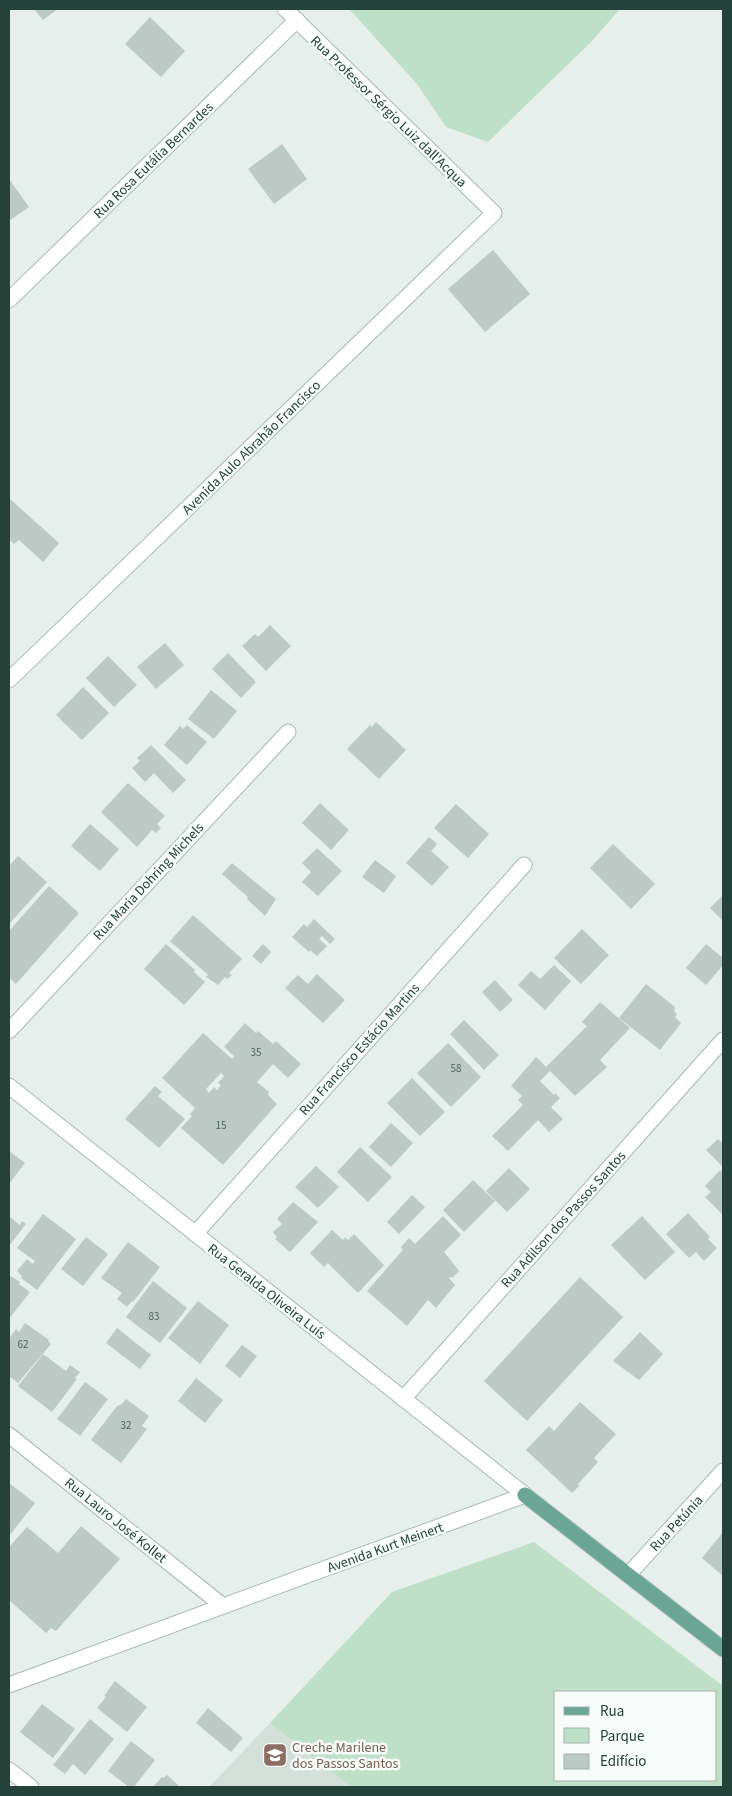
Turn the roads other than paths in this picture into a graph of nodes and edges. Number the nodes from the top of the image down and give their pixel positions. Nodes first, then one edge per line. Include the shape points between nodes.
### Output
1 (285, 9) edge
2 (297, 20) junction
3 (494, 213) joint
4 (9, 300) edge
5 (9, 680) edge
6 (288, 732) dead end
7 (524, 865) dead end
8 (9, 1031) edge
9 (723, 1040) edge
10 (9, 1086) edge
11 (195, 1234) junction
12 (403, 1399) junction
13 (9, 1435) edge
14 (723, 1471) edge
15 (524, 1495) junction
16 (628, 1575) junction
17 (223, 1606) junction
18 (723, 1649) edge
19 (9, 1685) edge
20 (9, 1770) edge
21 (31, 1787) edge

1 - 2 street, Rua Professor Sérgio Luiz dall'Acqua
2 - 3 street, Rua Professor Sérgio Luiz dall'Acqua
2 - 4 street, Rua Rosa Eutália Bernardes
3 - 5 street, Avenida Aulo Abrahão Francisco
6 - 8 street, Rua Maria Dohring Michels
7 - 11 street, Rua Francisco Estácio Martins
9 - 12 street, Rua Adilson dos Passos Santos
10 - 11 street, Rua Geralda Oliveira Luís
11 - 12 street, Rua Geralda Oliveira Luís
12 - 15 street, Rua Geralda Oliveira Luís
13 - 17 street, Rua Lauro José Kollet
14 - 16 street, Rua Petúnia
15 - 16 main road
15 - 17 street, Avenida Kurt Meinert
16 - 18 main road
17 - 19 street, Avenida Kurt Meinert
20 - 21 street

